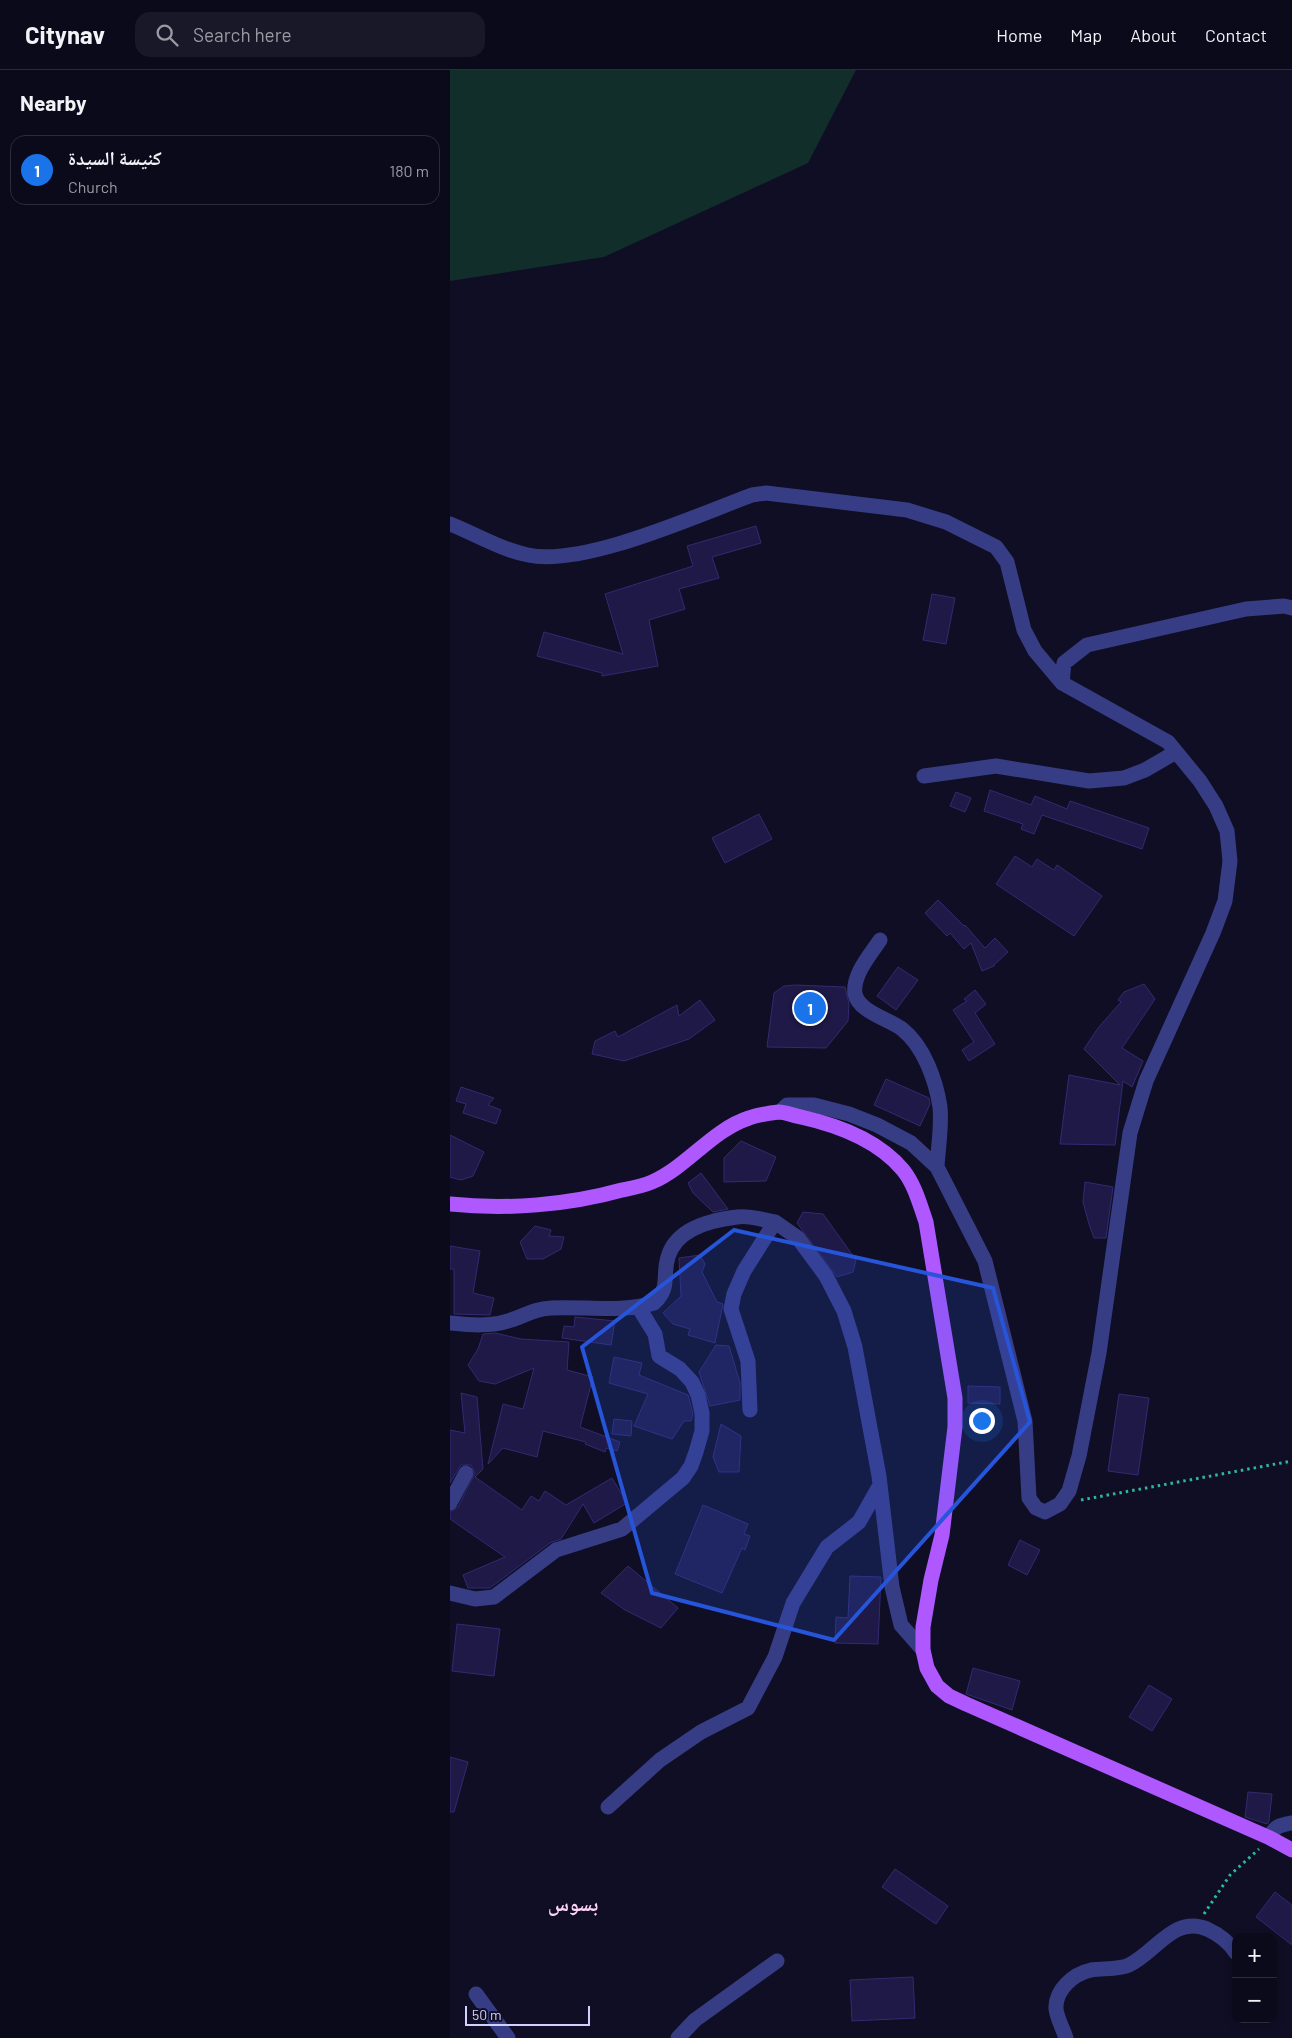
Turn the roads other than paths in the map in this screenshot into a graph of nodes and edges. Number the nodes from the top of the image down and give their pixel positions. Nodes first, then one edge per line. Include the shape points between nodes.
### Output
1 (450, 524) edge
2 (1292, 608) edge
3 (1062, 683) junction
4 (1176, 752) junction
5 (924, 776) dead end
6 (880, 940) dead end
7 (780, 1112) junction
8 (937, 1168) junction
9 (450, 1204) edge
10 (775, 1222) junction
11 (639, 1308) junction
12 (450, 1323) edge
13 (750, 1410) dead end
14 (466, 1473) dead end
15 (880, 1486) junction
16 (450, 1503) edge
17 (450, 1592) edge
18 (922, 1650) junction
19 (608, 1807) dead end
20 (1292, 1822) edge
21 (1270, 1838) junction
22 (1292, 1850) edge
23 (1232, 1948) edge
24 (777, 1961) dead end
25 (476, 1994) dead end
26 (508, 2038) edge
27 (678, 2038) edge
28 (1066, 2038) edge

1 - 3 street via 527,556 563,557 620,543 752,495 782,494 907,510 946,522 996,547 1007,562 1024,630 1035,651
2 - 3 street via 1246,608 1088,645 1064,663
3 - 4 street via 1151,731 1168,742
4 - 5 street via 1124,778 1089,781 996,766
4 - 8 street via 1200,780 1227,832 1230,861 1225,901 1146,1081 1130,1133 1098,1362 1079,1456 1069,1491 1060,1504 1045,1512 1036,1508 1029,1498 1025,1421 984,1261
6 - 8 street via 855,981 855,994 858,1002 903,1030 922,1054 940,1108
7 - 8 street via 787,1105 814,1105 849,1114 911,1143
7 - 9 main road via 749,1118 730,1127 674,1170 651,1183 559,1203 530,1206
7 - 18 main road via 825,1122 881,1151 903,1170 917,1195 926,1222 955,1398 955,1427 942,1535 926,1608
10 - 11 street via 737,1217 685,1233 672,1247 667,1259 665,1289 661,1297
10 - 13 street via 744,1271 730,1309 748,1361
10 - 15 street via 798,1238 826,1276 844,1311 855,1347
11 - 12 street via 550,1308 495,1324
11 - 17 street via 655,1334 659,1356 680,1369 698,1395 702,1431 691,1466 676,1484 622,1528 556,1550 494,1596 474,1599
14 - 16 street
15 - 18 street via 892,1587 901,1625
15 - 19 street via 859,1522 827,1547 793,1603 775,1657 748,1708 701,1732 660,1760
18 - 21 main road via 934,1680 949,1696
20 - 21 street via 1278,1826
21 - 22 main road
23 - 28 street via 1214,1932 1189,1924 1179,1927 1129,1965 1090,1971 1064,1986 1057,1996 1056,2011
24 - 27 street via 695,2020
25 - 26 street

